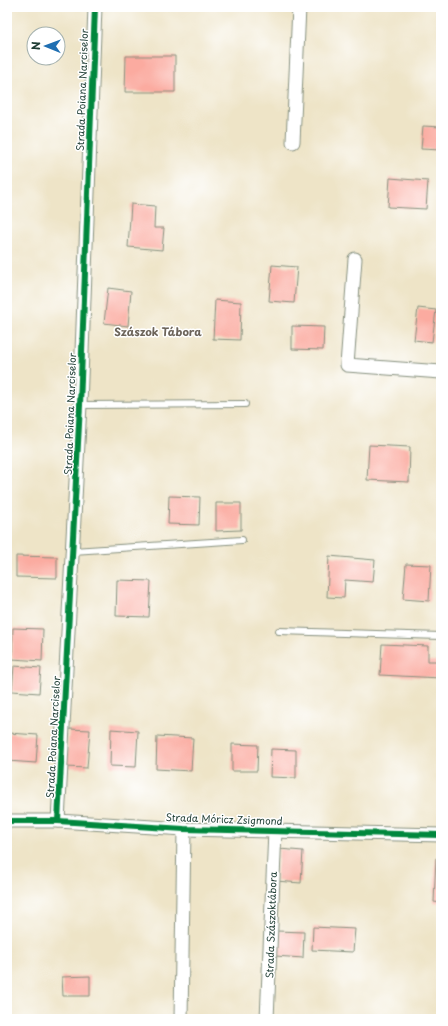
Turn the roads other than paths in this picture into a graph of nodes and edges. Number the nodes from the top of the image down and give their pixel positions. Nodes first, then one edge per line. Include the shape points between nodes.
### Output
1 (95, 7) edge
2 (299, 7) edge
3 (293, 142) dead end
4 (355, 259) dead end
5 (441, 372) edge
6 (245, 404) dead end
7 (80, 405) junction
8 (242, 540) dead end
9 (73, 551) junction
10 (279, 631) dead end
11 (441, 636) edge
12 (7, 821) edge
13 (58, 821) junction
14 (184, 829) junction
15 (275, 831) junction
16 (441, 835) edge
17 (181, 1019) edge
18 (267, 1019) edge

1 - 7 street, Strada Poiana Narciselor
2 - 3 street
4 - 5 street via 347,365
6 - 7 lane
7 - 9 street, Strada Poiana Narciselor
8 - 9 lane
9 - 13 street, Strada Poiana Narciselor
10 - 11 lane
12 - 13 street, Strada Móricz Zsigmond
13 - 14 street, Strada Móricz Zsigmond
14 - 15 street, Strada Móricz Zsigmond
14 - 17 street
15 - 16 street, Strada Móricz Zsigmond
15 - 18 street, Strada Szászoktábora

